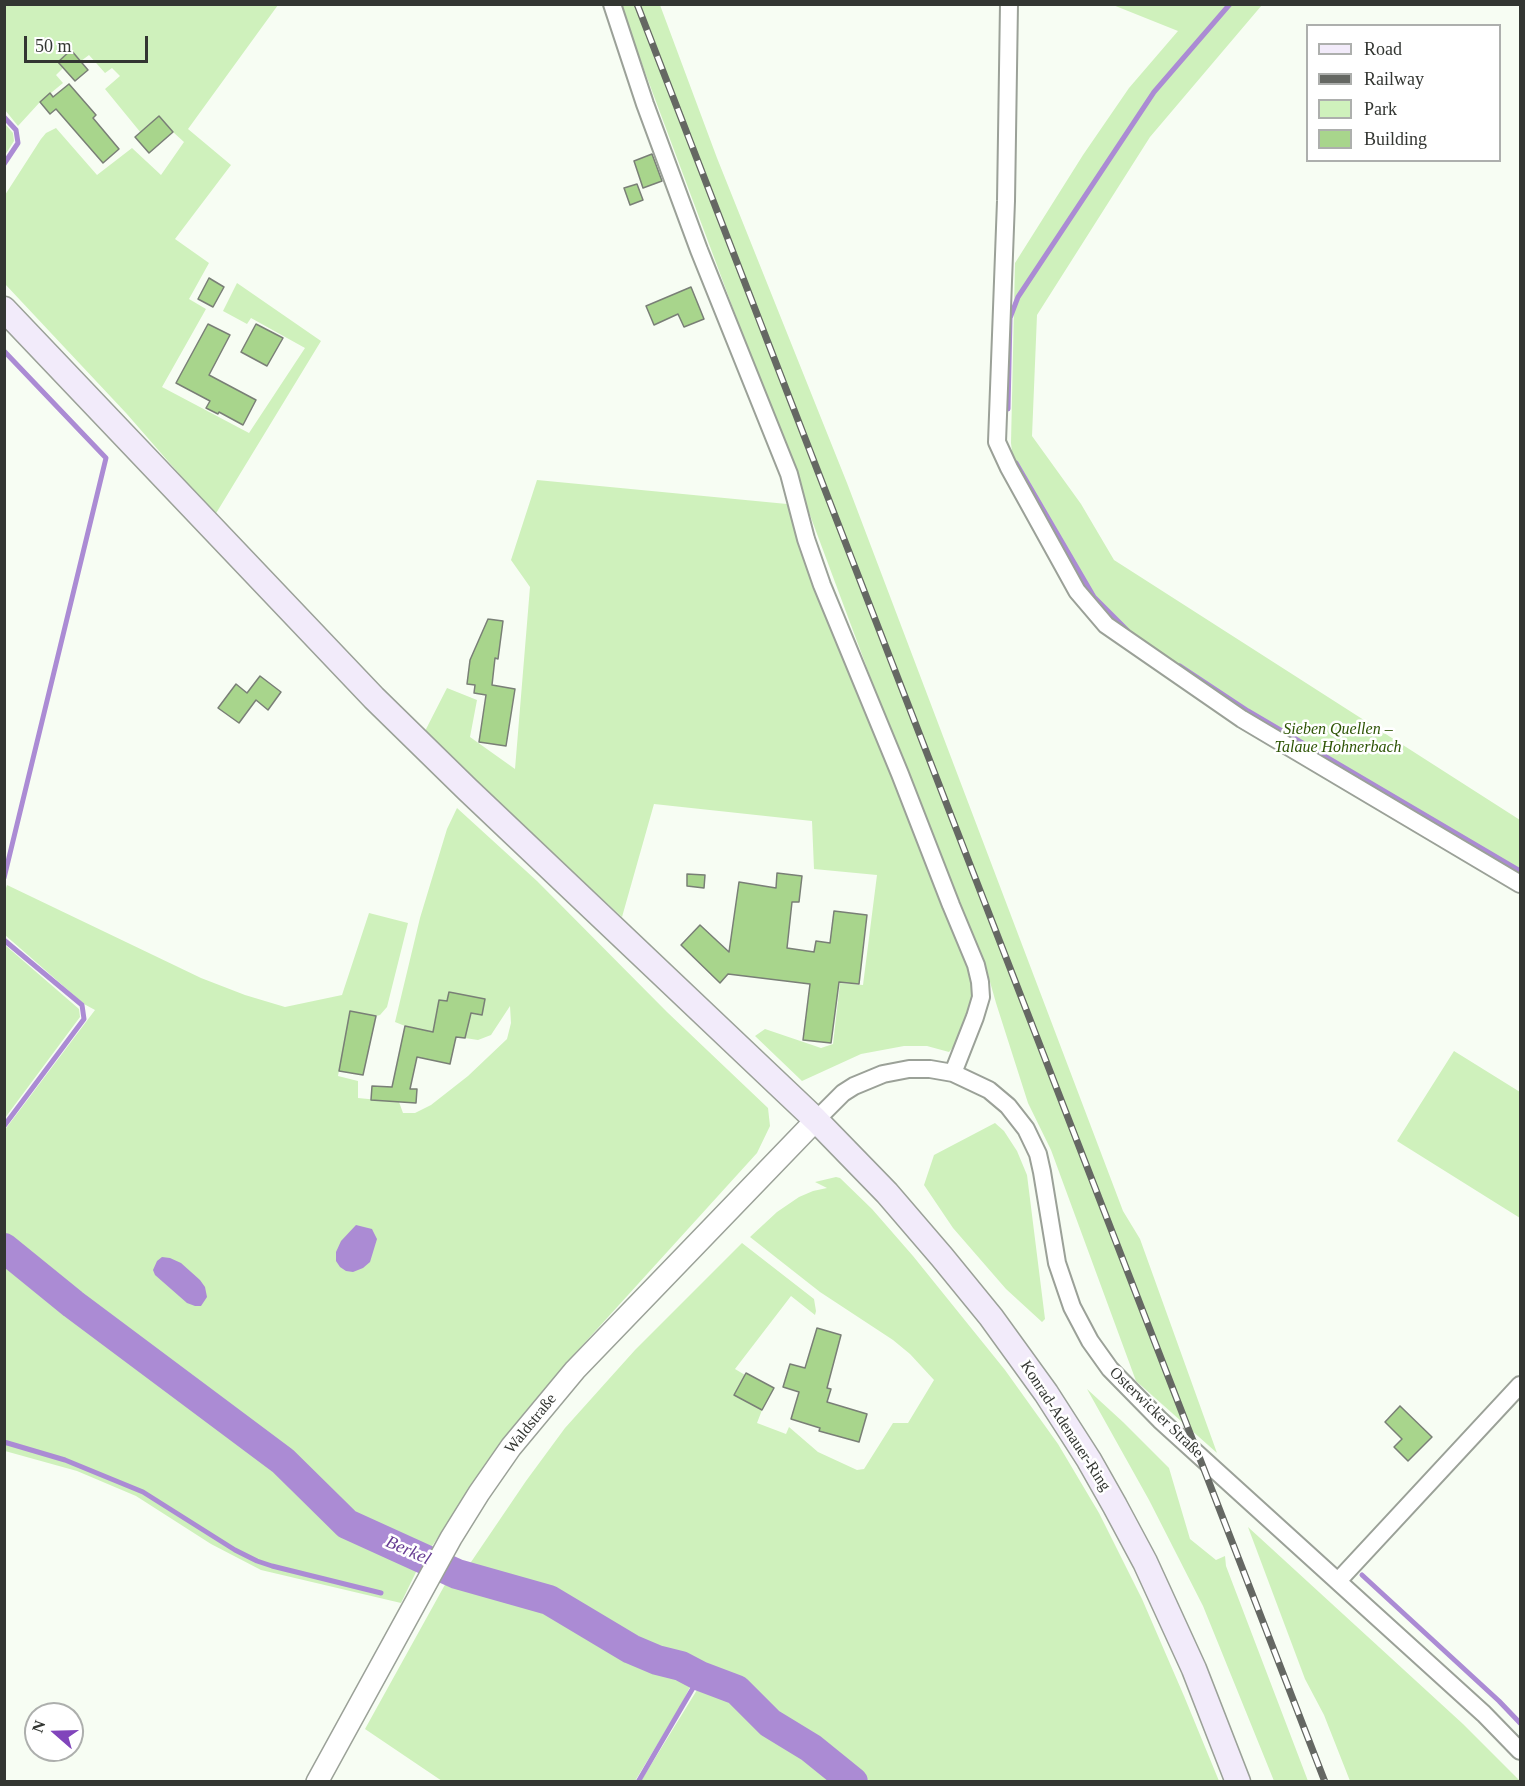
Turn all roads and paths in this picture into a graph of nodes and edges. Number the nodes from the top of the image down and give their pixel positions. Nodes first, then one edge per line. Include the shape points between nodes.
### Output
1 (612, 4) edge
2 (1009, 4) edge
3 (4, 309) edge
4 (1521, 884) edge
5 (953, 1073) junction
6 (816, 1120) junction
7 (1521, 1385) edge
8 (1338, 1581) junction
9 (1521, 1751) edge
10 (317, 1782) edge
11 (1238, 1782) edge

1 - 5 street via 699,250 789,474 822,585 976,965 981,997
2 - 4 street via 997,442 1077,591 1106,625 1242,719
3 - 6 main road, Konrad-Adenauer-Ring via 374,698
5 - 6 street, Osterwicker Straße via 922,1068 883,1074 843,1093
5 - 8 street, Osterwicker Straße via 995,1095 1017,1117 1032,1141 1042,1172 1064,1286 1082,1328 1110,1369 1160,1420
6 - 10 street, Waldstraße via 554,1394 511,1447 451,1538
6 - 11 main road, Konrad-Adenauer-Ring via 887,1193 991,1317 1089,1460 1145,1562 1194,1670
7 - 8 street
8 - 9 street, Osterwicker Straße

